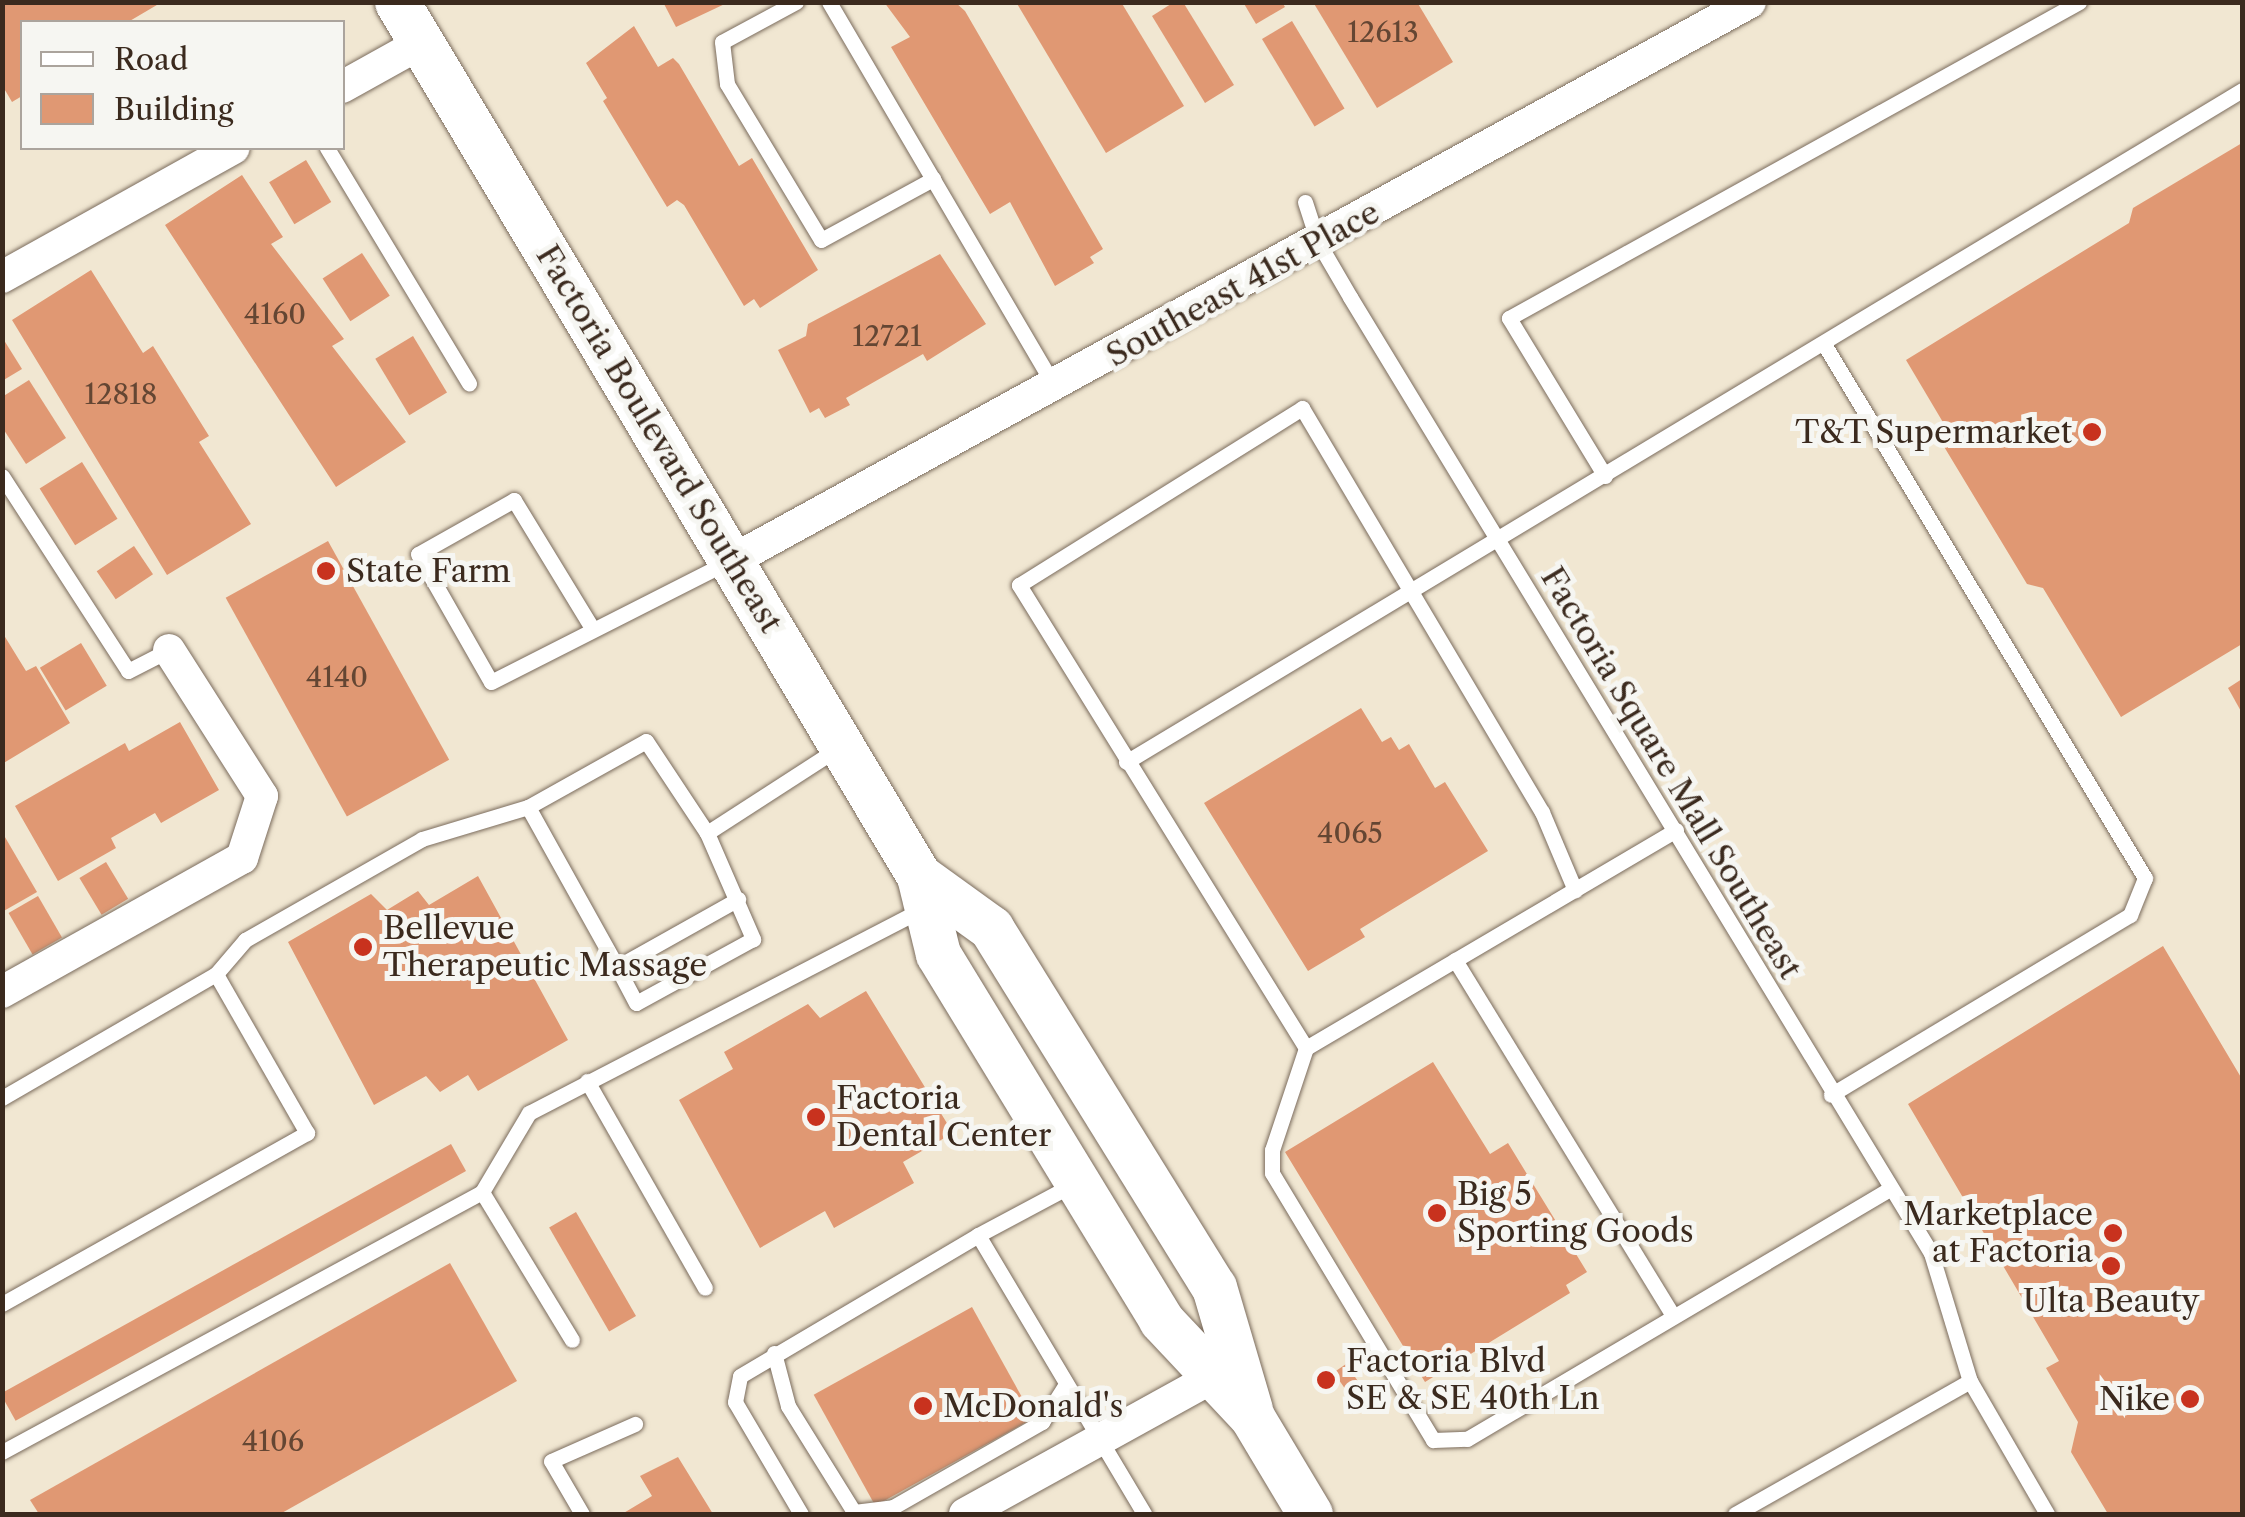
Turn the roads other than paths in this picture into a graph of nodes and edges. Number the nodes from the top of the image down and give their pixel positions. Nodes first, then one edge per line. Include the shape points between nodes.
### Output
1 (397, 2) edge
2 (796, 2) edge
3 (830, 2) edge
4 (1750, 2) edge
5 (2079, 2) edge
6 (422, 42) junction
7 (345, 85) edge
8 (2242, 90) edge
9 (230, 150) edge
10 (328, 150) edge
11 (933, 179) junction
12 (1305, 202) dead end
13 (1318, 242) junction
14 (2, 277) edge
15 (1824, 344) junction
16 (469, 383) dead end
17 (1056, 387) junction
18 (2, 476) edge
19 (1605, 476) junction
20 (1498, 536) junction
21 (733, 560) junction
22 (1409, 594) junction
23 (592, 628) junction
24 (169, 650) joint
25 (840, 747) junction
26 (1126, 762) junction
27 (528, 807) junction
28 (1676, 830) junction
29 (707, 833) junction
30 (1575, 890) junction
31 (923, 892) junction
32 (738, 899) junction
33 (1455, 960) junction
34 (617, 967) junction
35 (216, 974) junction
36 (2, 992) edge
37 (1306, 1048) junction
38 (588, 1082) junction
39 (1832, 1095) junction
40 (2, 1098) edge
41 (1076, 1183) junction
42 (1889, 1189) junction
43 (482, 1192) junction
44 (978, 1236) junction
45 (706, 1288) dead end
46 (2, 1304) edge
47 (1673, 1316) junction
48 (572, 1340) dead end
49 (774, 1353) junction
50 (1213, 1377) junction
51 (1970, 1381) junction
52 (1066, 1384) junction
53 (1252, 1417) junction
54 (635, 1424) dead end
55 (1099, 1440) junction
56 (2, 1452) edge
57 (582, 1514) edge
58 (801, 1514) edge
59 (965, 1514) edge
60 (1144, 1514) edge
61 (1310, 1514) edge
62 (1736, 1514) edge
63 (2047, 1514) edge

1 - 6 main road, Factoria Boulevard Southeast
2 - 11 lane via 722,42 727,84 821,240
3 - 11 lane
4 - 13 street, Southeast 41st Place
5 - 19 lane via 1509,318
6 - 7 street
6 - 21 main road, Factoria Boulevard Southeast
8 - 15 lane
9 - 14 street
10 - 16 lane
11 - 17 lane
12 - 13 lane, Factoria Square Mall Southeast
13 - 17 street, Southeast 41st Place
13 - 20 lane, Factoria Square Mall Southeast
15 - 19 lane
15 - 39 lane via 2145,878 2130,914
17 - 21 street, Southeast 41st Place
18 - 24 lane via 128,671
19 - 20 lane
20 - 22 lane
20 - 28 lane, Factoria Square Mall Southeast
21 - 23 lane
21 - 25 main road, Factoria Boulevard Southeast
22 - 26 lane
22 - 26 lane via 1302,408 1019,585
22 - 30 lane via 1542,812
23 - 23 lane via 514,500 418,554 491,682
24 - 36 street via 262,796 242,858
25 - 29 lane
25 - 31 main road, Factoria Boulevard Southeast
26 - 37 lane
27 - 29 lane via 646,742
27 - 34 lane
27 - 35 lane via 422,839 246,940
28 - 30 lane
28 - 39 lane, Factoria Square Mall Southeast
29 - 32 lane
30 - 33 lane
31 - 38 lane
31 - 41 main road, Factoria Boulevard Southeast via 938,954
31 - 53 main road, Factoria Boulevard Southeast via 992,928 1214,1287
32 - 34 lane
32 - 34 lane via 754,938 636,1002
33 - 37 lane
33 - 47 lane
35 - 40 lane
35 - 46 lane via 306,1133
37 - 47 lane via 1272,1150 1272,1174 1433,1440 1467,1439
38 - 43 lane via 528,1113
38 - 45 lane
39 - 42 lane, Factoria Square Mall Southeast
41 - 44 lane
41 - 50 main road, Factoria Boulevard Southeast via 1161,1320
42 - 47 lane
42 - 51 lane, Factoria Square Mall Southeast via 1931,1253
43 - 48 lane
43 - 56 lane
44 - 49 lane
44 - 52 lane
49 - 52 lane via 788,1406 854,1512 893,1507 1042,1422
49 - 58 lane via 745,1371 733,1395
50 - 53 main road, Factoria Boulevard Southeast
50 - 55 street
51 - 62 lane
51 - 63 lane, Factoria Square Mall Southeast
52 - 55 lane
53 - 61 main road, Factoria Boulevard Southeast
54 - 57 lane via 551,1461
55 - 59 street
55 - 60 lane

